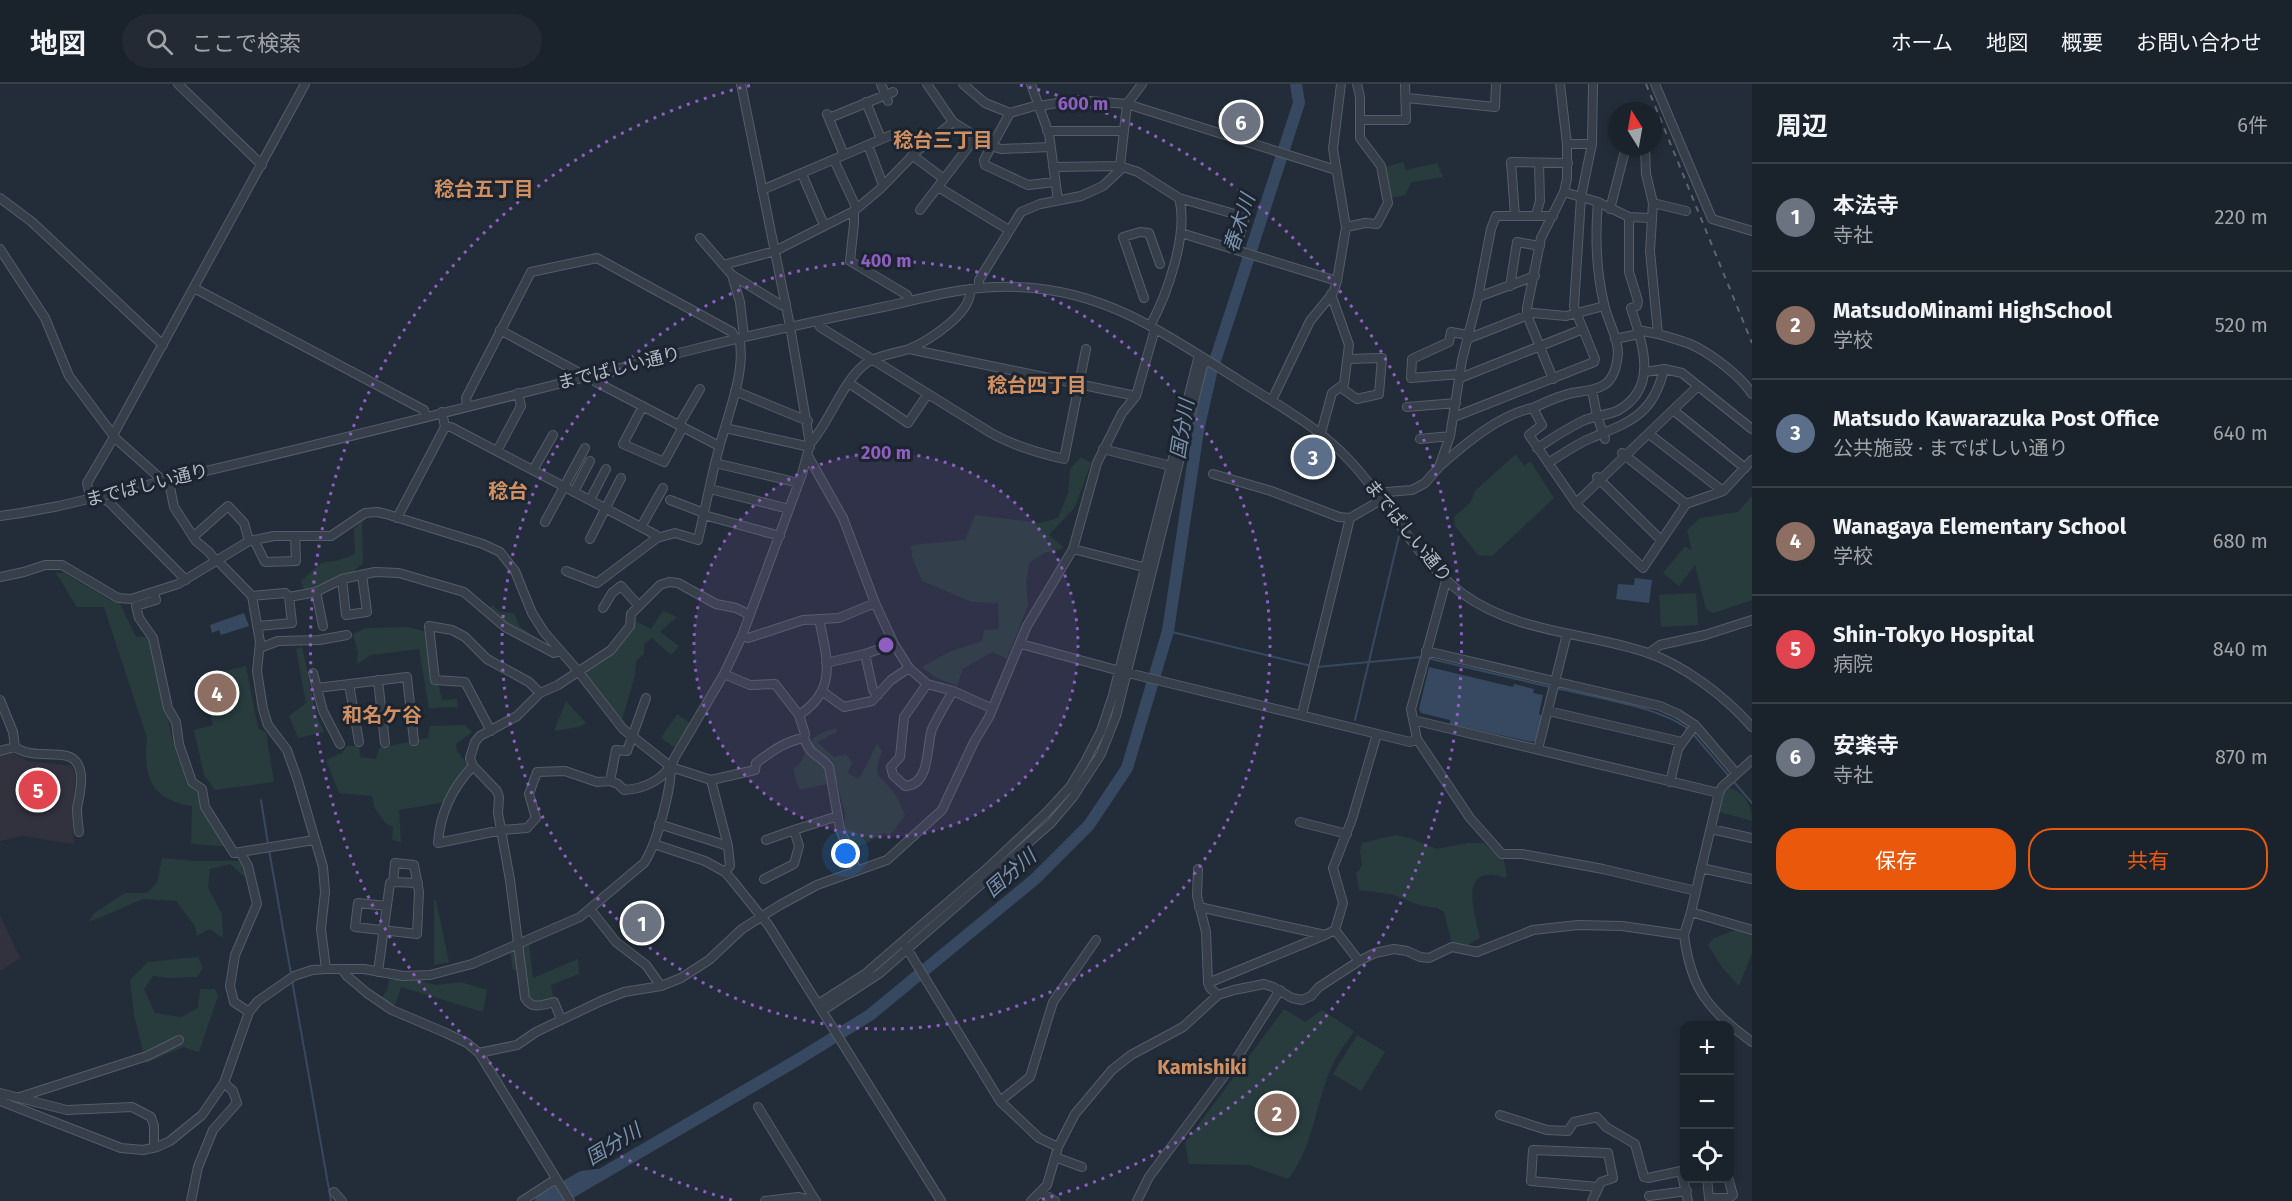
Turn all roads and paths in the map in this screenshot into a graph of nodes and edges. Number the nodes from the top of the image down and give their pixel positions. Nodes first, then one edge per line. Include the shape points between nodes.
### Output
1 (178, 84) edge
2 (305, 84) edge
3 (741, 84) edge
4 (881, 84) edge
5 (927, 84) edge
6 (963, 84) edge
7 (1030, 84) edge
8 (1142, 84) edge
9 (1341, 84) edge
10 (1357, 84) edge
11 (1405, 84) edge
12 (1496, 84) edge
13 (1560, 84) edge
14 (1593, 84) edge
15 (1655, 84) edge
16 (1407, 98) junction
17 (866, 102) junction
18 (1127, 104) junction
19 (1039, 106) junction
20 (1010, 112) junction
21 (1361, 120) junction
22 (953, 122) junction
23 (1047, 131) junction
24 (1124, 131) junction
25 (891, 135) dead end
26 (976, 137) junction
27 (881, 139) junction
28 (1567, 144) junction
29 (1592, 144) junction
30 (868, 145) junction
31 (991, 146) junction
32 (1050, 147) junction
33 (844, 155) junction
34 (912, 155) junction
35 (1624, 156) edge
36 (1645, 156) edge
37 (834, 160) junction
38 (1539, 163) junction
39 (1568, 163) junction
40 (262, 165) junction
41 (1120, 166) junction
42 (1053, 167) junction
43 (1336, 170) junction
44 (802, 174) junction
45 (944, 179) junction
46 (1055, 182) junction
47 (884, 185) junction
48 (938, 187) junction
49 (762, 190) junction
50 (1564, 192) junction
51 (1581, 196) junction
52 (0, 198) edge
53 (1179, 198) junction
54 (1058, 200) junction
55 (1598, 202) junction
56 (1653, 203) junction
57 (855, 209) junction
58 (1610, 209) junction
59 (920, 210) dead end
60 (1686, 211) dead end
61 (1515, 215) junction
62 (1536, 215) junction
63 (1553, 216) junction
64 (1629, 217) junction
65 (1650, 218) junction
66 (824, 225) junction
67 (1346, 227) junction
68 (1009, 230) junction
69 (1752, 231) edge
70 (1181, 233) junction
71 (700, 238) dead end
72 (1540, 246) junction
73 (0, 249) edge
74 (1236, 250) junction
75 (775, 251) junction
76 (1160, 264) dead end
77 (723, 265) junction
78 (732, 275) junction
79 (1534, 276) junction
80 (1337, 281) junction
81 (1510, 286) junction
82 (194, 288) junction
83 (975, 289) junction
84 (1331, 294) junction
85 (1478, 297) junction
86 (1144, 298) dead end
87 (909, 302) junction
88 (786, 304) junction
89 (1604, 306) junction
90 (1576, 313) junction
91 (1527, 315) junction
92 (818, 321) junction
93 (790, 327) junction
94 (1153, 328) junction
95 (1583, 329) junction
96 (500, 330) junction
97 (1639, 332) junction
98 (1658, 334) junction
99 (1467, 337) junction
100 (739, 338) junction
101 (1615, 339) junction
102 (163, 345) junction
103 (1540, 346) junction
104 (909, 349) junction
105 (1086, 349) dead end
106 (1204, 359) junction
107 (1347, 359) junction
108 (873, 360) junction
109 (1664, 369) junction
110 (1645, 372) junction
111 (591, 375) junction
112 (1460, 376) junction
113 (578, 378) junction
114 (1553, 379) junction
115 (849, 383) junction
116 (1079, 383) junction
117 (1340, 387) junction
118 (1697, 387) junction
119 (700, 388) dead end
120 (1592, 390) junction
121 (735, 391) junction
122 (518, 393) junction
123 (1752, 394) edge
124 (927, 395) junction
125 (1136, 396) junction
126 (1272, 400) junction
127 (1456, 403) junction
128 (467, 406) junction
129 (643, 406) junction
130 (1407, 407) dead end
131 (1533, 408) junction
132 (1673, 410) junction
133 (442, 412) junction
134 (426, 416) junction
135 (1597, 416) junction
136 (1454, 417) junction
137 (808, 421) junction
138 (681, 426) junction
139 (445, 427) junction
140 (726, 428) junction
141 (1752, 429) edge
142 (1321, 433) junction
143 (1648, 434) junction
144 (553, 435) dead end
145 (113, 436) junction
146 (1450, 436) junction
147 (1605, 437) junction
148 (1420, 439) dead end
149 (719, 446) junction
150 (585, 448) dead end
151 (1537, 448) junction
152 (809, 449) junction
153 (1103, 449) junction
154 (497, 451) junction
155 (1624, 454) junction
156 (1752, 460) edge
157 (590, 461) dead end
158 (715, 463) junction
159 (1548, 463) junction
160 (1171, 466) junction
161 (1439, 467) junction
162 (1745, 468) junction
163 (606, 469) dead end
164 (533, 470) junction
165 (1213, 474) dead end
166 (621, 478) dead end
167 (1598, 478) junction
168 (799, 483) junction
169 (565, 487) junction
170 (663, 488) dead end
171 (710, 489) junction
172 (1723, 491) junction
173 (574, 492) junction
174 (1381, 498) junction
175 (590, 500) junction
176 (670, 500) dead end
177 (1576, 503) junction
178 (1686, 504) junction
179 (606, 508) junction
180 (789, 509) junction
181 (704, 514) junction
182 (0, 516) edge
183 (397, 518) junction
184 (1350, 518) junction
185 (545, 522) dead end
186 (641, 527) junction
187 (295, 536) junction
188 (780, 536) junction
189 (193, 537) junction
190 (657, 538) junction
191 (590, 539) dead end
192 (1661, 540) junction
193 (251, 541) junction
194 (1073, 549) junction
195 (216, 560) junction
196 (1147, 568) junction
197 (566, 571) dead end
198 (362, 575) junction
199 (0, 577) edge
200 (342, 579) junction
201 (186, 580) junction
202 (1446, 581) junction
203 (316, 592) junction
204 (154, 593) junction
205 (252, 596) junction
206 (289, 597) junction
207 (875, 603) junction
208 (639, 606) junction
209 (603, 608) dead end
210 (750, 615) junction
211 (819, 619) junction
212 (1752, 620) edge
213 (258, 626) junction
214 (323, 626) dead end
215 (1567, 634) junction
216 (346, 635) dead end
217 (742, 636) junction
218 (894, 644) junction
219 (1021, 644) junction
220 (260, 648) junction
221 (560, 650) junction
222 (1649, 653) junction
223 (865, 654) junction
224 (1425, 655) junction
225 (826, 663) junction
226 (909, 668) junction
227 (578, 671) junction
228 (1127, 672) junction
229 (313, 673) dead end
230 (724, 674) junction
231 (378, 680) junction
232 (349, 684) junction
233 (927, 684) junction
234 (1555, 686) junction
235 (317, 688) junction
236 (953, 691) junction
237 (823, 692) junction
238 (540, 693) junction
239 (878, 695) junction
240 (646, 698) dead end
241 (0, 700) edge
242 (991, 708) junction
243 (1548, 711) junction
244 (1302, 714) junction
245 (799, 715) junction
246 (1413, 720) junction
247 (1752, 727) edge
248 (1692, 729) junction
249 (492, 730) junction
250 (1377, 734) junction
251 (633, 738) junction
252 (804, 738) junction
253 (1417, 740) junction
254 (414, 741) dead end
255 (359, 742) dead end
256 (1682, 742) junction
257 (385, 743) dead end
258 (340, 744) dead end
259 (15, 747) junction
260 (1538, 749) junction
261 (0, 750) edge
262 (1752, 760) edge
263 (473, 766) junction
264 (671, 767) junction
265 (1733, 776) junction
266 (711, 780) junction
267 (610, 781) junction
268 (1670, 782) junction
269 (1719, 793) junction
270 (838, 816) junction
271 (1300, 822) dead end
272 (659, 824) junction
273 (1711, 829) junction
274 (502, 830) junction
275 (795, 830) junction
276 (79, 832) dead end
277 (1347, 834) junction
278 (1752, 838) edge
279 (314, 840) junction
280 (766, 840) dead end
281 (654, 843) junction
282 (728, 846) junction
283 (240, 852) junction
284 (1701, 868) junction
285 (1198, 869) dead end
286 (857, 871) junction
287 (725, 872) junction
288 (764, 879) dead end
289 (1752, 879) edge
290 (393, 882) junction
291 (418, 883) junction
292 (1696, 891) junction
293 (387, 906) junction
294 (1199, 907) junction
295 (590, 909) junction
296 (1691, 912) junction
297 (760, 916) junction
298 (384, 930) junction
299 (1335, 930) junction
300 (1752, 930) edge
301 (1325, 934) junction
302 (1684, 935) junction
303 (1096, 940) dead end
304 (518, 944) junction
305 (906, 947) junction
306 (1359, 960) junction
307 (326, 969) junction
308 (342, 969) junction
309 (378, 972) junction
310 (1208, 983) junction
311 (661, 986) junction
312 (1280, 990) junction
313 (1218, 995) junction
314 (820, 1007) junction
315 (249, 1012) junction
316 (561, 1019) junction
317 (179, 1040) dead end
318 (1752, 1042) edge
319 (479, 1053) junction
320 (224, 1083) junction
321 (0, 1093) edge
322 (20, 1097) junction
323 (0, 1101) edge
324 (1000, 1101) junction
325 (758, 1107) dead end
326 (1500, 1115) dead end
327 (157, 1147) junction
328 (1058, 1147) junction
329 (1055, 1157) junction
330 (1082, 1167) dead end
331 (1648, 1178) junction
332 (556, 1179) junction
333 (1707, 1183) edge
334 (1729, 1183) edge
335 (1598, 1187) junction
336 (1687, 1191) junction
337 (334, 1192) dead end
338 (1040, 1192) junction
339 (1650, 1198) edge
340 (1726, 1199) edge
341 (191, 1201) edge
342 (342, 1201) edge
343 (522, 1201) edge
344 (570, 1201) edge
345 (765, 1201) edge
346 (815, 1201) edge
347 (941, 1201) edge
348 (1031, 1201) edge
349 (1055, 1201) edge
350 (1137, 1201) edge
351 (1592, 1201) edge
352 (1688, 1201) edge

1 - 40 street
2 - 40 street
3 - 49 street
4 - 17 street via 889,96
5 - 22 street
6 - 20 street via 985,103
7 - 19 street
8 - 18 street
9 - 43 street via 1334,141
10 - 21 street
11 - 16 street
12 - 16 street via 1495,107
13 - 28 street
14 - 29 street
15 - 69 street via 1712,219
16 - 21 street via 1406,120
17 - 27 street
17 - 33 street via 828,116
18 - 19 street via 1076,100
18 - 24 street
18 - 43 street
19 - 20 street
19 - 23 street
20 - 31 street
21 - 67 street via 1360,138 1381,166 1388,203 1377,224
22 - 26 street
22 - 34 street
23 - 24 street
23 - 32 street
24 - 41 street
25 - 27 street
26 - 31 street
26 - 45 street
27 - 30 street
28 - 29 street
28 - 39 street
29 - 51 street
30 - 33 street
30 - 47 street
31 - 32 street
31 - 46 street via 985,165 1028,185
32 - 42 street
33 - 37 street
34 - 45 street
34 - 47 street
35 - 58 street
36 - 56 street
37 - 44 street
37 - 57 street
38 - 39 street
38 - 61 street via 1511,162
38 - 62 street via 1540,201
39 - 50 street
40 - 82 street
41 - 42 street
41 - 53 street via 1138,172
41 - 54 street via 1102,186
42 - 46 street
43 - 67 street
44 - 49 street
44 - 66 street
45 - 48 street
46 - 54 street
47 - 57 street
48 - 59 street
48 - 68 street
49 - 75 street
50 - 51 street
50 - 63 street
51 - 55 street
51 - 90 street
52 - 102 street via 32,222
53 - 70 street
53 - 74 street via 1245,216
54 - 68 street via 1024,210
55 - 58 street
55 - 89 street via 1595,229
56 - 60 street
56 - 65 street
57 - 66 street
57 - 87 street via 850,261 907,295
58 - 64 street
61 - 62 street
61 - 85 street via 1496,216
62 - 63 street
63 - 72 street
64 - 65 street
64 - 97 street via 1629,272 1638,301 1631,308
65 - 98 street
66 - 75 street
67 - 80 street
68 - 83 street
70 - 74 street
70 - 94 street
71 - 77 street
72 - 79 street
72 - 81 street via 1517,242
73 - 145 street via 45,318 69,376
74 - 80 street
75 - 77 street
75 - 88 street
76 - 86 street via 1149,234 1140,232 1123,237
77 - 78 street
78 - 88 street via 781,305
78 - 100 street via 740,302
79 - 81 street
79 - 91 street
80 - 84 street
81 - 85 street
82 - 102 street
82 - 134 street via 424,410
83 - 87 street, までばしい通り
83 - 94 street, までばしい通り via 1034,288 1071,294 1120,311
83 - 104 street via 961,312 923,343
84 - 107 street via 1349,345
84 - 126 street via 1310,321
85 - 99 street
87 - 92 street, までばしい通り
88 - 93 street
89 - 90 street
89 - 101 street
90 - 91 street
90 - 95 street
91 - 99 street
91 - 103 street
92 - 93 street, までばしい通り
92 - 108 street via 820,327
93 - 100 street, までばしい通り
93 - 137 street
94 - 106 street, までばしい通り
94 - 125 street
95 - 103 street
95 - 114 street via 1594,362
96 - 100 street via 531,272 597,258
96 - 113 street via 576,371
96 - 128 street via 466,398
97 - 98 street
97 - 101 street
97 - 110 street
98 - 123 street via 1702,350 1746,383
99 - 112 street
99 - 112 street via 1452,332 1449,342 1412,360 1411,378
100 - 111 street, までばしい通り
100 - 121 street
101 - 120 street via 1618,350 1614,375 1605,385
102 - 145 street
103 - 112 street
103 - 114 street
104 - 108 street
104 - 116 street
105 - 116 street
106 - 126 street, までばしい通り
106 - 160 street
106 - 228 street
107 - 117 street via 1344,384
107 - 117 street via 1382,358 1379,394 1357,399
108 - 115 street via 856,372
108 - 124 street
109 - 110 street
109 - 118 street via 1682,373
109 - 147 street via 1659,389 1645,410
110 - 135 street via 1635,396 1616,411
111 - 113 street, までばしい通り
111 - 129 street via 596,382
112 - 127 street
113 - 122 street, までばしい通り
114 - 136 street
115 - 124 street via 908,423
115 - 152 street
116 - 124 street via 1064,459 1007,442
116 - 125 street
117 - 142 street via 1332,393
118 - 132 street
118 - 141 street
119 - 138 street
120 - 131 street via 1552,398
120 - 135 street
121 - 137 street
121 - 140 street
122 - 128 street, までばしい通り
122 - 154 street via 521,406
125 - 153 street
126 - 142 street, までばしい通り
127 - 130 street
127 - 136 street
128 - 133 street, までばしい通り
129 - 138 street
129 - 138 street via 623,444 664,462
131 - 151 street via 1542,425 1528,435
131 - 161 street via 1491,426
132 - 143 street
132 - 162 street
133 - 134 street, までばしい通り
133 - 139 street
134 - 182 street, までばしい通り, bridge via 59,507
135 - 147 street
135 - 151 street
136 - 146 street
137 - 152 street
138 - 149 street
139 - 154 street
139 - 183 street
140 - 149 street
140 - 152 street
142 - 174 street, までばしい通り
143 - 155 street
143 - 172 street
144 - 164 street
145 - 189 street via 170,487 174,507
145 - 201 street via 87,483 90,494 109,502
146 - 148 street
146 - 161 street
147 - 159 street
149 - 158 street
150 - 169 street
151 - 159 street
152 - 168 street
152 - 207 street via 843,518
153 - 160 street
153 - 194 street
154 - 164 street
155 - 167 street
155 - 178 street
156 - 162 street
157 - 173 street
158 - 168 street
158 - 171 street
159 - 177 street
160 - 196 street
161 - 174 street via 1425,483 1412,490 1387,492
162 - 172 street
163 - 175 street
164 - 169 street
165 - 184 street
166 - 179 street
167 - 177 street
167 - 192 street
168 - 180 street
169 - 173 street
169 - 185 street
170 - 186 street
171 - 180 street
171 - 181 street
172 - 178 street
173 - 175 street
174 - 184 street
174 - 202 street, までばしい通り via 1417,549
175 - 179 street
176 - 181 street
177 - 192 street via 1643,568
178 - 192 street
179 - 186 street
179 - 191 street
180 - 188 street
181 - 188 street
181 - 190 street via 698,540 675,533
183 - 187 street via 371,512 331,536
183 - 221 street via 500,552 514,571 538,623
184 - 244 street
186 - 190 street
187 - 193 street
187 - 193 street via 296,561 265,562
188 - 210 street
189 - 193 street via 228,506 244,523
189 - 195 street
190 - 197 street via 597,583
193 - 195 street
194 - 196 street
194 - 219 street via 1035,612
195 - 201 street
195 - 205 street
196 - 228 street
198 - 200 street
198 - 200 street via 367,612 346,615
198 - 221 street via 399,573 455,588 505,627 554,653
199 - 204 street via 52,564 67,566 118,598
200 - 203 street
201 - 204 street
202 - 215 street, までばしい通り via 1483,608
202 - 224 street
203 - 206 street
203 - 214 street
204 - 283 street via 156,600 136,606 153,638 179,744 192,782 202,789 205,807 234,853
205 - 206 street via 285,593
205 - 213 street
206 - 213 street via 292,623
207 - 211 street via 839,618
207 - 218 street
208 - 209 street via 621,586
208 - 210 street via 660,585 669,582
208 - 227 street via 631,614 630,626 611,650
210 - 217 street
211 - 217 street via 803,620 748,638
211 - 225 street
212 - 222 street via 1660,645
213 - 220 street
215 - 222 street, までばしい通り
215 - 234 street
216 - 220 street via 278,641
217 - 230 street
218 - 223 street
218 - 226 street
219 - 228 street
219 - 242 street
220 - 279 street via 257,671 267,722 287,750
221 - 227 street
222 - 247 street, までばしい通り via 1709,687
223 - 225 street
223 - 239 street via 873,690
224 - 234 street
224 - 246 street via 1411,709
225 - 237 street
226 - 233 street
226 - 239 street
227 - 238 street
227 - 251 street
228 - 244 street
228 - 305 street via 1070,787
229 - 235 street
230 - 245 street via 750,685 775,684
230 - 264 street
231 - 232 street
231 - 254 street via 407,677
231 - 257 street
232 - 235 street
232 - 255 street
233 - 236 street
233 - 236 street via 904,717 900,757 891,767 893,776 905,786 915,783 925,768 932,731
234 - 243 street
234 - 248 street via 1660,706 1678,714
235 - 258 street via 323,711
236 - 242 street
237 - 239 street via 844,707 872,701
237 - 245 street
238 - 249 street via 517,716
238 - 249 street via 530,682 487,659 465,637 429,626 435,680 465,682
240 - 251 street
241 - 259 street
242 - 286 street via 942,810 887,860
243 - 256 street
243 - 260 street
244 - 250 street
245 - 252 street
246 - 253 street
246 - 260 street
248 - 256 street
248 - 265 street
249 - 263 street via 480,736 471,750
250 - 253 street via 1410,742
250 - 277 street
251 - 264 street
251 - 267 street via 627,751 616,750
252 - 266 street via 786,742 756,763 755,770
252 - 270 street via 814,756 830,767
253 - 292 street via 1470,818 1502,854 1603,869
256 - 268 street
259 - 261 street
259 - 276 street via 27,754 64,755 76,760 81,778
260 - 268 street
262 - 265 street
263 - 274 street via 499,797
263 - 274 street via 449,800 438,843
264 - 266 street
264 - 267 street via 663,776 637,789 624,790
264 - 272 street
265 - 269 street
266 - 282 street
267 - 274 street via 597,782 565,771 537,772 529,794 536,818 524,830
268 - 269 street
269 - 273 street
270 - 275 street
270 - 286 street
271 - 277 street
272 - 281 street
272 - 282 street
273 - 278 street
273 - 284 street
274 - 304 street
275 - 280 street
275 - 288 street via 799,846 794,864
277 - 299 street via 1333,868 1343,903
279 - 283 street
279 - 307 street via 325,878 321,929
281 - 287 street
281 - 295 street via 644,863
282 - 287 street via 730,866
283 - 315 street via 248,866 257,904 235,955 230,986 234,1002
284 - 289 street
284 - 292 street
285 - 294 street
286 - 297 street via 817,885
287 - 297 street
290 - 291 street
290 - 291 street via 395,863 414,865
290 - 293 street
291 - 298 street via 417,934
292 - 296 street
293 - 298 street
293 - 298 street via 358,903 355,927
294 - 301 street
294 - 310 street via 1206,932
295 - 304 street
295 - 311 street via 616,942 646,965
296 - 300 street
296 - 302 street
297 - 311 street via 696,970
297 - 314 street
298 - 309 street
299 - 301 street
299 - 306 street
301 - 310 street
302 - 306 street via 1622,926 1578,925 1533,930 1477,952 1452,946 1429,958 1394,949
302 - 318 street via 1689,968 1701,995 1722,1019
303 - 324 street via 1053,1002 1030,1077
304 - 309 street via 472,964 430,975
304 - 316 street via 526,1001 536,1006 554,1002
305 - 314 street via 880,973
305 - 324 street
306 - 312 street via 1307,999 1297,1000
307 - 308 street
307 - 315 street via 294,976
308 - 309 street
308 - 319 street via 392,1010 456,1038
310 - 313 street
311 - 316 street via 624,992
312 - 313 street via 1264,984
312 - 350 street via 1217,1087 1155,1169
313 - 328 street via 1183,1027 1112,1070 1075,1114
314 - 347 street
315 - 320 street
316 - 319 street via 517,1045
317 - 322 street via 147,1056
319 - 332 street
320 - 327 street via 202,1115
320 - 341 street via 233,1091 237,1103 213,1130 196,1174
321 - 322 street
322 - 327 street via 68,1110 132,1107 151,1117
323 - 327 street via 121,1148
324 - 328 street via 1039,1138
325 - 346 street
326 - 331 street via 1547,1130 1568,1131 1574,1122 1597,1117 1635,1144 1644,1177
328 - 329 street
329 - 330 street
329 - 338 street via 1047,1185
331 - 336 street via 1681,1171
331 - 339 street
332 - 343 street
332 - 344 street
333 - 340 street via 1709,1198
334 - 340 street via 1733,1195
335 - 335 street via 1531,1180 1533,1150 1608,1153 1613,1178
335 - 351 street
336 - 339 street
336 - 352 street
337 - 342 street
338 - 348 street
338 - 349 street
345 - 346 street via 798,1197

